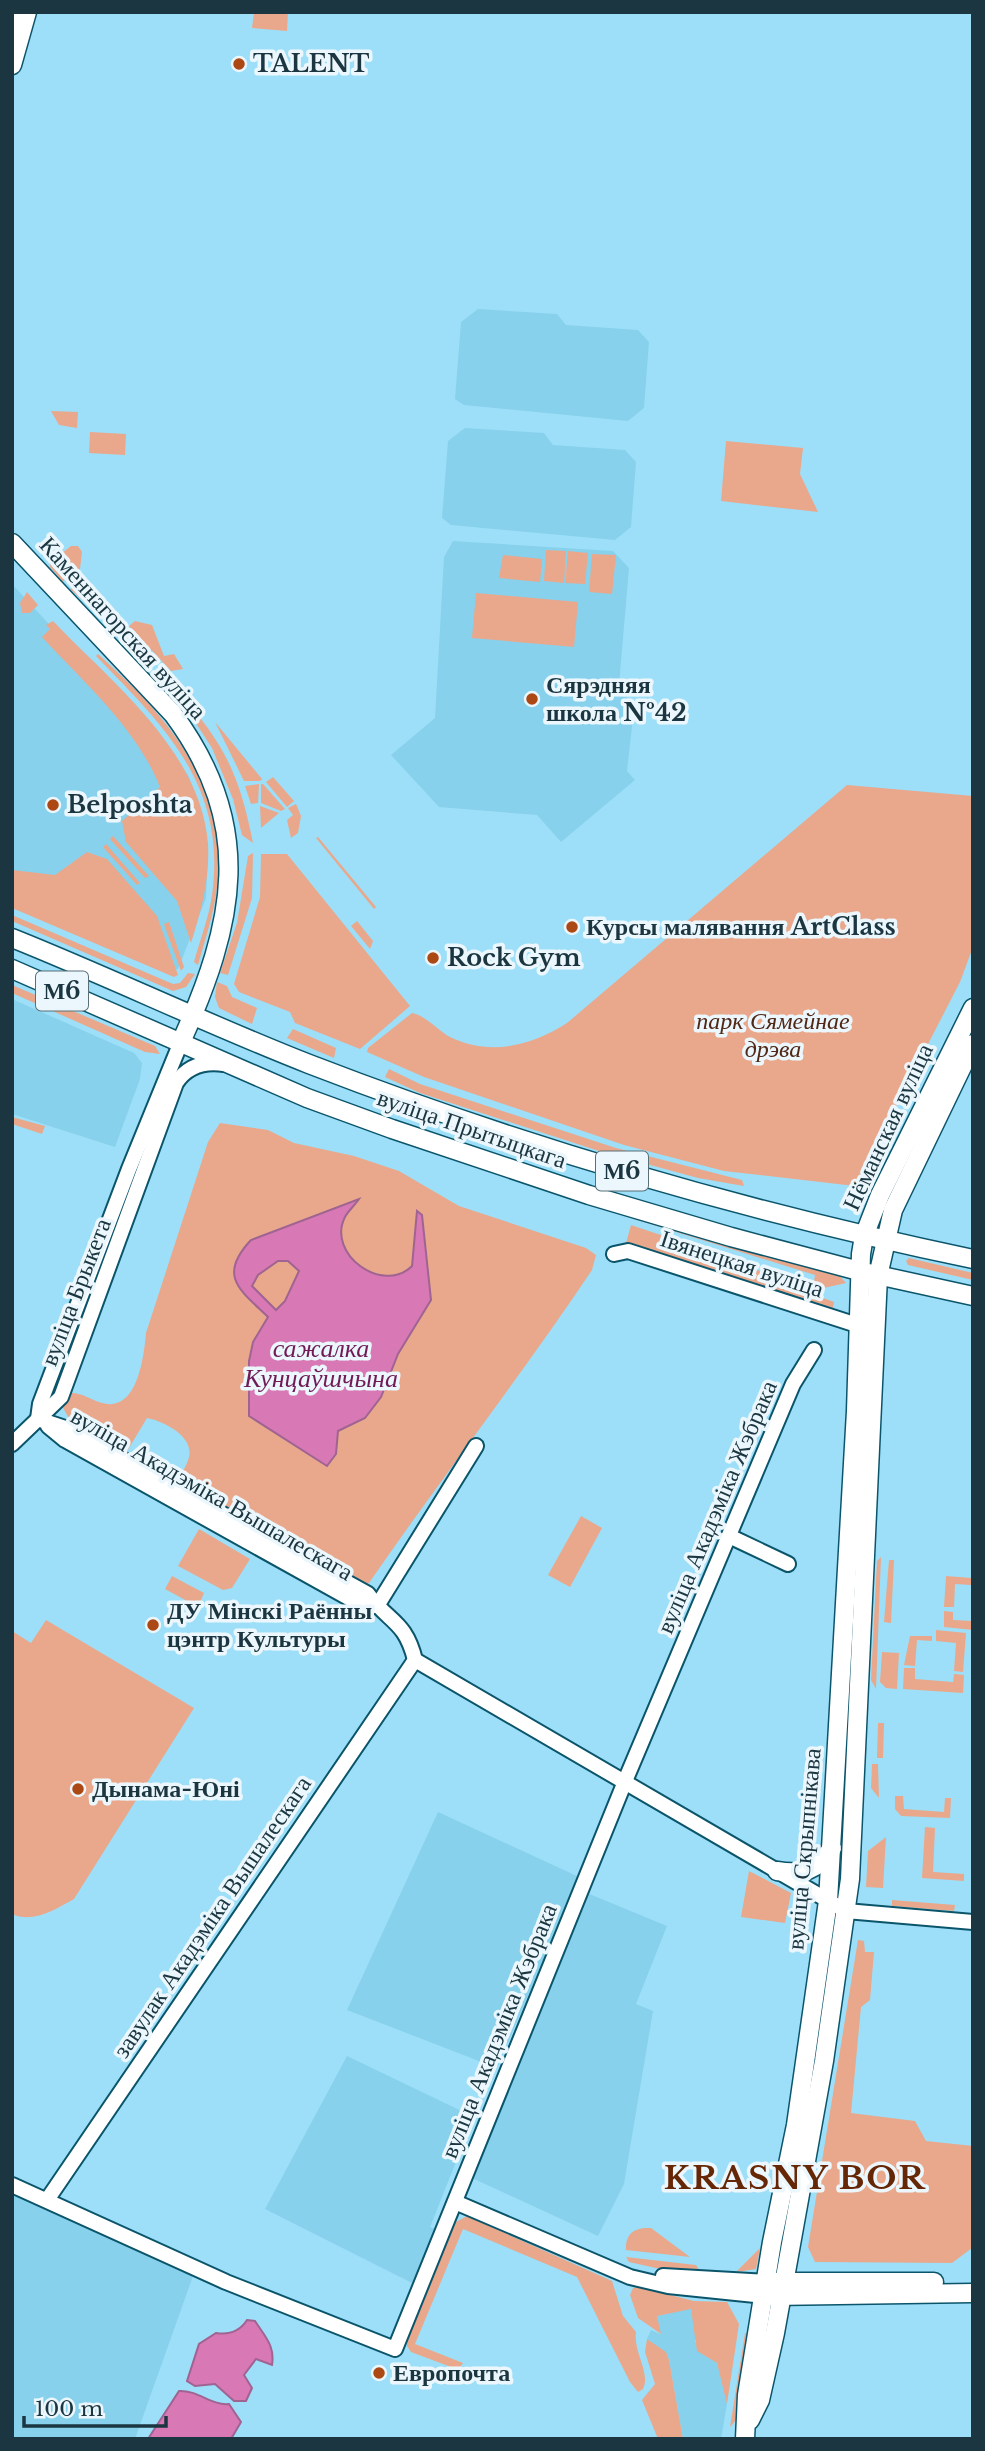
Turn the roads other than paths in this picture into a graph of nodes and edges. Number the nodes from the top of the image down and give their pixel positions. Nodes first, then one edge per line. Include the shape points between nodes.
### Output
1 (14, 12) edge
2 (27, 12) edge
3 (12, 19) edge
4 (12, 65) edge
5 (12, 543) edge
6 (12, 938) edge
7 (216, 950) junction
8 (12, 969) edge
9 (160, 1001) junction
10 (973, 1008) edge
11 (193, 1016) junction
12 (223, 1027) junction
13 (181, 1042) junction
14 (973, 1044) edge
15 (230, 1065) junction
16 (129, 1169) junction
17 (145, 1175) junction
18 (864, 1237) junction
19 (884, 1241) junction
20 (614, 1254) dead end
21 (973, 1259) edge
22 (859, 1271) junction
23 (878, 1276) junction
24 (973, 1296) edge
25 (78, 1304) junction
26 (93, 1311) junction
27 (857, 1325) junction
28 (814, 1350) dead end
29 (38, 1419) junction
30 (12, 1444) edge
31 (476, 1446) dead end
32 (729, 1536) junction
33 (788, 1564) dead end
34 (377, 1606) junction
35 (415, 1660) junction
36 (625, 1783) junction
37 (832, 1848) junction
38 (777, 1871) junction
39 (828, 1901) junction
40 (846, 1911) junction
41 (973, 1922) edge
42 (12, 2185) edge
43 (47, 2200) junction
44 (455, 2202) junction
45 (973, 2281) edge
46 (774, 2289) junction
47 (973, 2292) edge
48 (746, 2432) edge

1 - 3 main road
2 - 4 main road
5 - 7 main road, Каменнагорская вуліца via 149,687 204,761 223,811 229,852 229,893
6 - 9 main road, вуліца Прытыцкага / М6
7 - 9 main road via 192,988 181,997
7 - 11 main road
7 - 12 main road via 209,994
8 - 13 main road, вуліца Прытыцкага / М6
9 - 11 main road, вуліца Прытыцкага / М6
10 - 18 main road, Нёманская вуліца via 880,1195
11 - 12 main road, вуліца Прытыцкага / М6
11 - 13 main road
12 - 18 main road, вуліца Прытыцкага / М6 via 440,1111 636,1175
13 - 15 main road, вуліца Прытыцкага / М6
13 - 16 street, вуліца Брыкета
14 - 19 main road, Нёманская вуліца via 893,1210
15 - 17 street, вуліца Брыкета via 202,1064 181,1076
15 - 22 main road, вуліца Прытыцкага / М6 via 331,1107 589,1195
16 - 17 street
16 - 25 street, вуліца Брыкета
17 - 26 street, вуліца Брыкета
18 - 19 main road, вуліца Прытыцкага / М6
18 - 22 main road, Нёманская вуліца
19 - 21 main road, вуліца Прытыцкага / М6
19 - 23 main road, Нёманская вуліца
20 - 27 street, Івянецкая вуліца via 628,1251
22 - 23 main road, вуліца Прытыцкага / М6
22 - 27 main road, вуліца Скрыпнікава
23 - 24 main road, вуліца Прытыцкага / М6
23 - 40 main road, вуліца Скрыпнікава
25 - 26 street
25 - 29 street, вуліца Брыкета
26 - 29 street, вуліца Брыкета via 61,1397
27 - 37 main road, вуліца Скрыпнікава
28 - 32 street, вуліца Акадэміка Жэбрака via 793,1384
29 - 30 street, вуліца Брыкета
29 - 34 street, вуліца Акадэміка Вышалескага via 68,1429 368,1594
31 - 34 street
32 - 33 street
32 - 36 street, вуліца Акадэміка Жэбрака
34 - 35 street, вуліца Акадэміка Вышалескага via 403,1629
35 - 36 street
35 - 43 street, завулак Акадэміка Вышалескага
36 - 38 street
36 - 44 street, вуліца Акадэміка Жэбрака
37 - 38 main road via 810,1871
37 - 39 main road, вуліца Скрыпнікава
38 - 39 street
39 - 40 street
39 - 46 main road, вуліца Скрыпнікава
40 - 41 street
40 - 46 main road, вуліца Скрыпнікава via 824,2062
42 - 43 street, вуліца Акадэміка Жэбрака
43 - 44 street, вуліца Акадэміка Жэбрака via 226,2282 395,2349
44 - 46 street via 630,2277 668,2286
45 - 46 main road
46 - 47 main road
46 - 48 main road, вуліца Скрыпнікава via 760,2400

